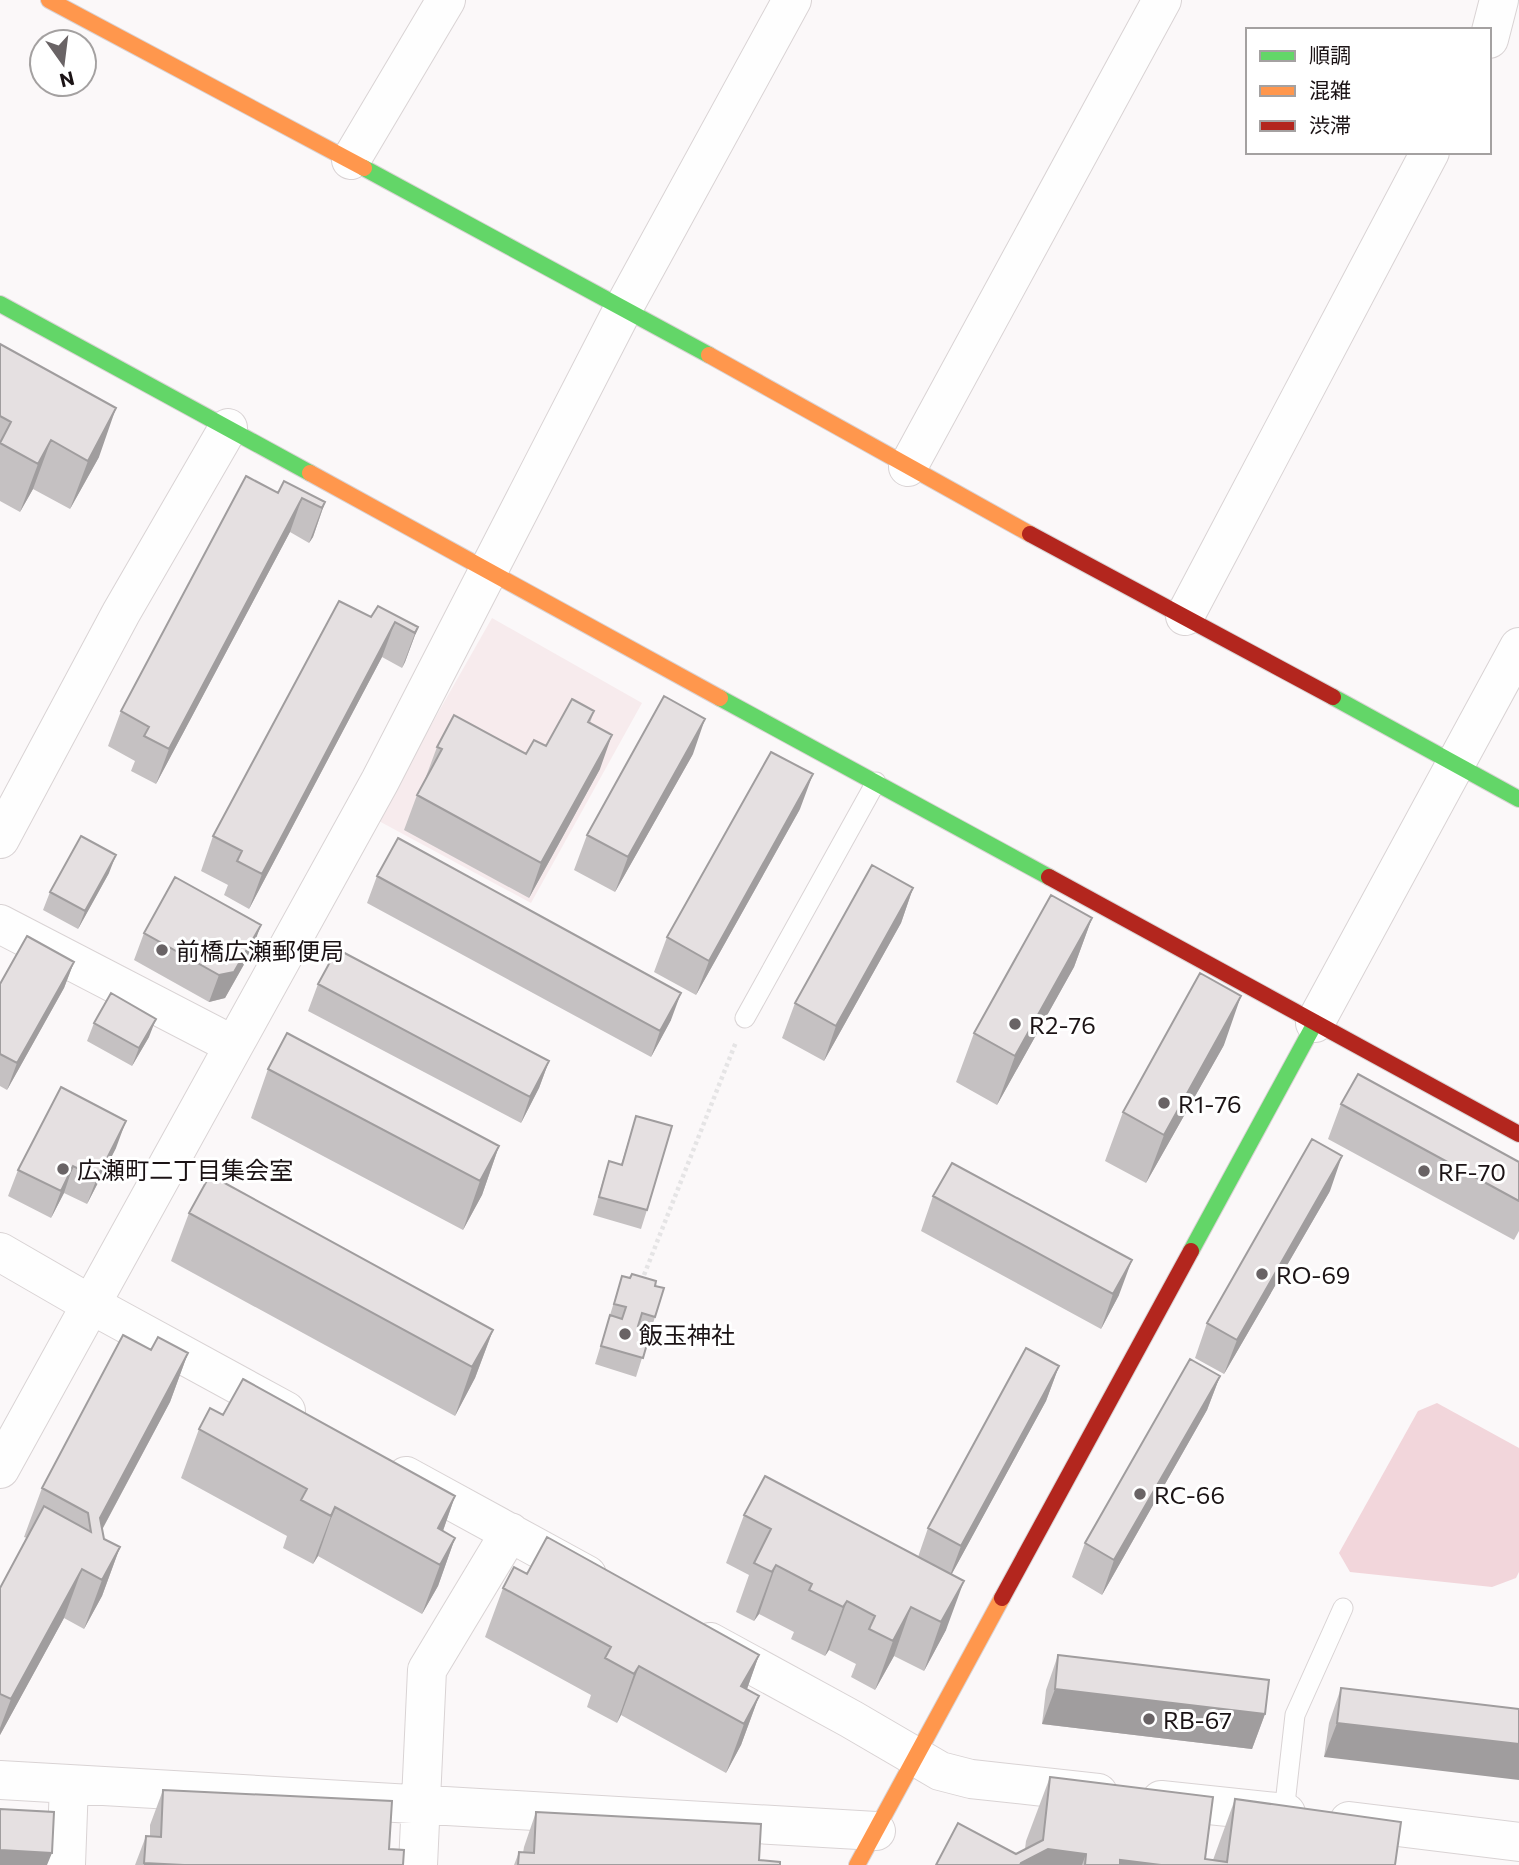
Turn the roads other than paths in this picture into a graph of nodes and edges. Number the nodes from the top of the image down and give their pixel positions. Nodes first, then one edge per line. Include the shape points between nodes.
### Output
1 (49, 0) edge
2 (446, 0) edge
3 (792, 0) edge
4 (1162, 0) edge
5 (1499, 0) edge
6 (1508, 0) edge
7 (1519, 5) edge
8 (1491, 31) edge
9 (1429, 154) edge
10 (351, 160) junction
11 (0, 304) edge
12 (624, 307) junction
13 (228, 428) junction
14 (908, 467) junction
15 (489, 569) junction
16 (1185, 616) junction
17 (1519, 647) edge
18 (1456, 765) junction
19 (876, 782) junction
20 (1519, 799) edge
21 (0, 839) edge
22 (0, 924) edge
23 (745, 1018) road end
24 (1315, 1023) junction
25 (233, 1045) junction
26 (1519, 1134) edge
27 (0, 1252) edge
28 (90, 1304) junction
29 (318, 1428) edge
30 (377, 1461) edge
31 (0, 1469) edge
32 (510, 1532) junction
33 (619, 1592) edge
34 (1343, 1608) dead end
35 (680, 1626) edge
36 (916, 1757) junction
37 (0, 1780) edge
38 (69, 1784) junction
39 (421, 1804) junction
40 (1284, 1813) junction
41 (876, 1831) junction
42 (1519, 1842) edge
43 (66, 1865) edge
44 (418, 1865) edge
45 (858, 1865) edge

1 - 10 street
2 - 10 street
3 - 12 street
4 - 14 street
5 - 8 street
6 - 7 street
9 - 16 street
10 - 12 street
11 - 13 street
12 - 14 street
12 - 15 street
13 - 15 street
13 - 21 street via 121,613
14 - 16 street
15 - 19 street
15 - 25 street via 380,780
16 - 18 street
17 - 18 street
18 - 20 street
18 - 24 street
19 - 23 lane
19 - 24 street
22 - 25 street
24 - 26 street
24 - 36 street
25 - 28 street
27 - 28 street
28 - 29 street
28 - 31 street
30 - 32 street
32 - 33 street
32 - 39 street via 427,1670
34 - 40 lane via 1295,1715
35 - 36 street
36 - 40 street via 940,1771 971,1779
36 - 41 street
37 - 38 street
38 - 39 street
38 - 43 street
39 - 41 street
39 - 44 street
40 - 42 street
41 - 45 street

